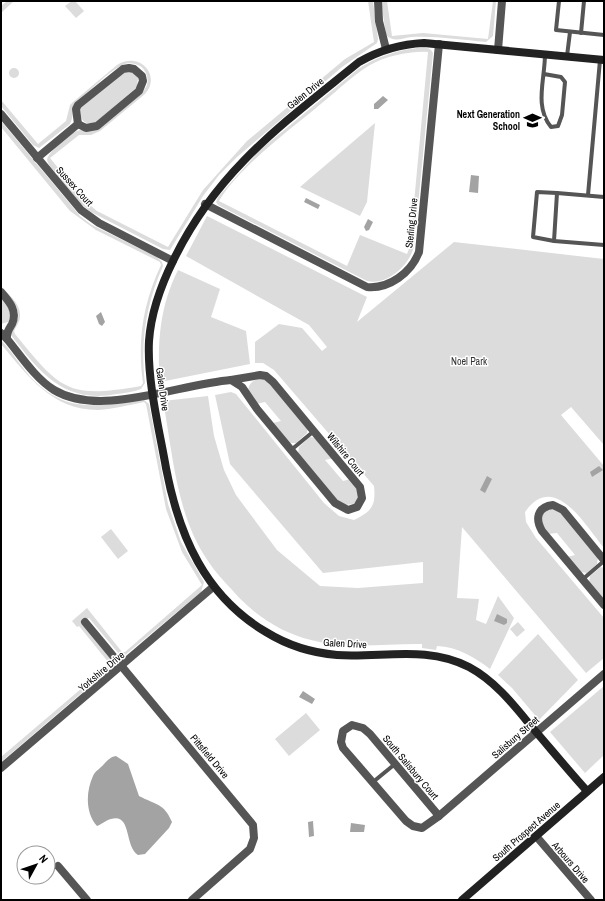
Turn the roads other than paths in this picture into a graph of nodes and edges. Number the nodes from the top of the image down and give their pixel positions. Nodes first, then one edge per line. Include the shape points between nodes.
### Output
1 (378, 1) edge
2 (502, 1) edge
3 (559, 1) edge
4 (584, 1) edge
5 (570, 32) junction
6 (582, 33) junction
7 (604, 35) edge
8 (440, 44) junction
9 (386, 49) junction
10 (498, 50) junction
11 (545, 54) junction
12 (567, 56) junction
13 (602, 60) edge
14 (544, 74) junction
15 (1, 114) edge
16 (78, 124) junction
17 (37, 158) junction
18 (557, 193) junction
19 (588, 195) junction
20 (604, 197) edge
21 (205, 204) junction
22 (554, 241) junction
23 (604, 245) edge
24 (173, 261) junction
25 (1, 292) edge
26 (4, 336) edge
27 (231, 380) junction
28 (153, 394) junction
29 (314, 431) junction
30 (291, 450) junction
31 (604, 561) edge
32 (583, 579) junction
33 (213, 587) junction
34 (604, 605) edge
35 (85, 622) dead end
36 (122, 666) junction
37 (604, 674) edge
38 (536, 732) junction
39 (395, 764) junction
40 (1, 768) edge
41 (604, 777) edge
42 (373, 782) junction
43 (587, 791) junction
44 (439, 816) junction
45 (536, 836) junction
46 (58, 866) dead end
47 (87, 900) edge
48 (192, 900) edge
49 (462, 900) edge
50 (591, 900) edge

1 - 9 street via 379,21
2 - 10 street
3 - 5 lane via 556,30
4 - 6 lane
5 - 6 lane
5 - 12 lane
6 - 7 lane
8 - 9 street, Galen Drive via 413,43
8 - 10 street, Galen Drive
8 - 21 street, Sterling Drive via 419,252 412,266 397,279 381,288 363,285
9 - 21 street, Galen Drive via 359,62 264,140 230,173
10 - 11 street, Galen Drive
11 - 12 street, Galen Drive
11 - 14 lane
12 - 13 street, Galen Drive
13 - 19 lane
14 - 14 lane via 542,114 551,127 555,127 562,116 565,82 562,77
15 - 17 street, Sussex Court
16 - 16 street via 86,128 97,126 139,91 143,81 139,72 134,68 123,69 78,105
16 - 17 street
17 - 24 street, Sussex Court via 71,199 90,217
18 - 19 lane
18 - 22 lane
18 - 22 lane via 537,192 533,237
19 - 20 lane
21 - 24 street, Galen Drive
22 - 23 lane
24 - 28 street, Galen Drive via 158,296 151,324 149,357
25 - 26 street, Wilshire Court via 14,310
26 - 28 street, Wilshire Court via 45,383 69,397 104,402
27 - 28 street, Wilshire Court
27 - 29 street, Wilshire Court via 260,375 268,378
27 - 30 street, Wilshire Court via 242,387
28 - 33 street, Galen Drive via 176,513 192,553
29 - 30 lane
29 - 30 street, Wilshire Court via 360,487 362,498 358,507 344,509 335,503
31 - 32 lane
31 - 32 street via 563,510 553,505 543,508 538,517 539,526
32 - 34 street
33 - 36 street, Yorkshire Drive
33 - 38 street, Galen Drive via 255,625 279,639 306,649 337,655 422,654 458,662 483,675
35 - 36 street, Pittsfield Drive
36 - 40 street, Yorkshire Drive
36 - 48 street, Pittsfield Drive via 253,825 254,838 250,849
37 - 38 street, Salisbury Street
38 - 43 street, Galen Drive
38 - 44 street, Salisbury Street
39 - 42 lane
39 - 42 street, South Salisbury Court via 363,728 352,725 345,729 341,736 343,748
39 - 44 street, South Salisbury Court
41 - 43 street, South Prospect Avenue
42 - 44 street, South Salisbury Court via 413,826 422,828
43 - 45 street, South Prospect Avenue
45 - 49 street, South Prospect Avenue
45 - 50 street, Arbours Drive
46 - 47 street

